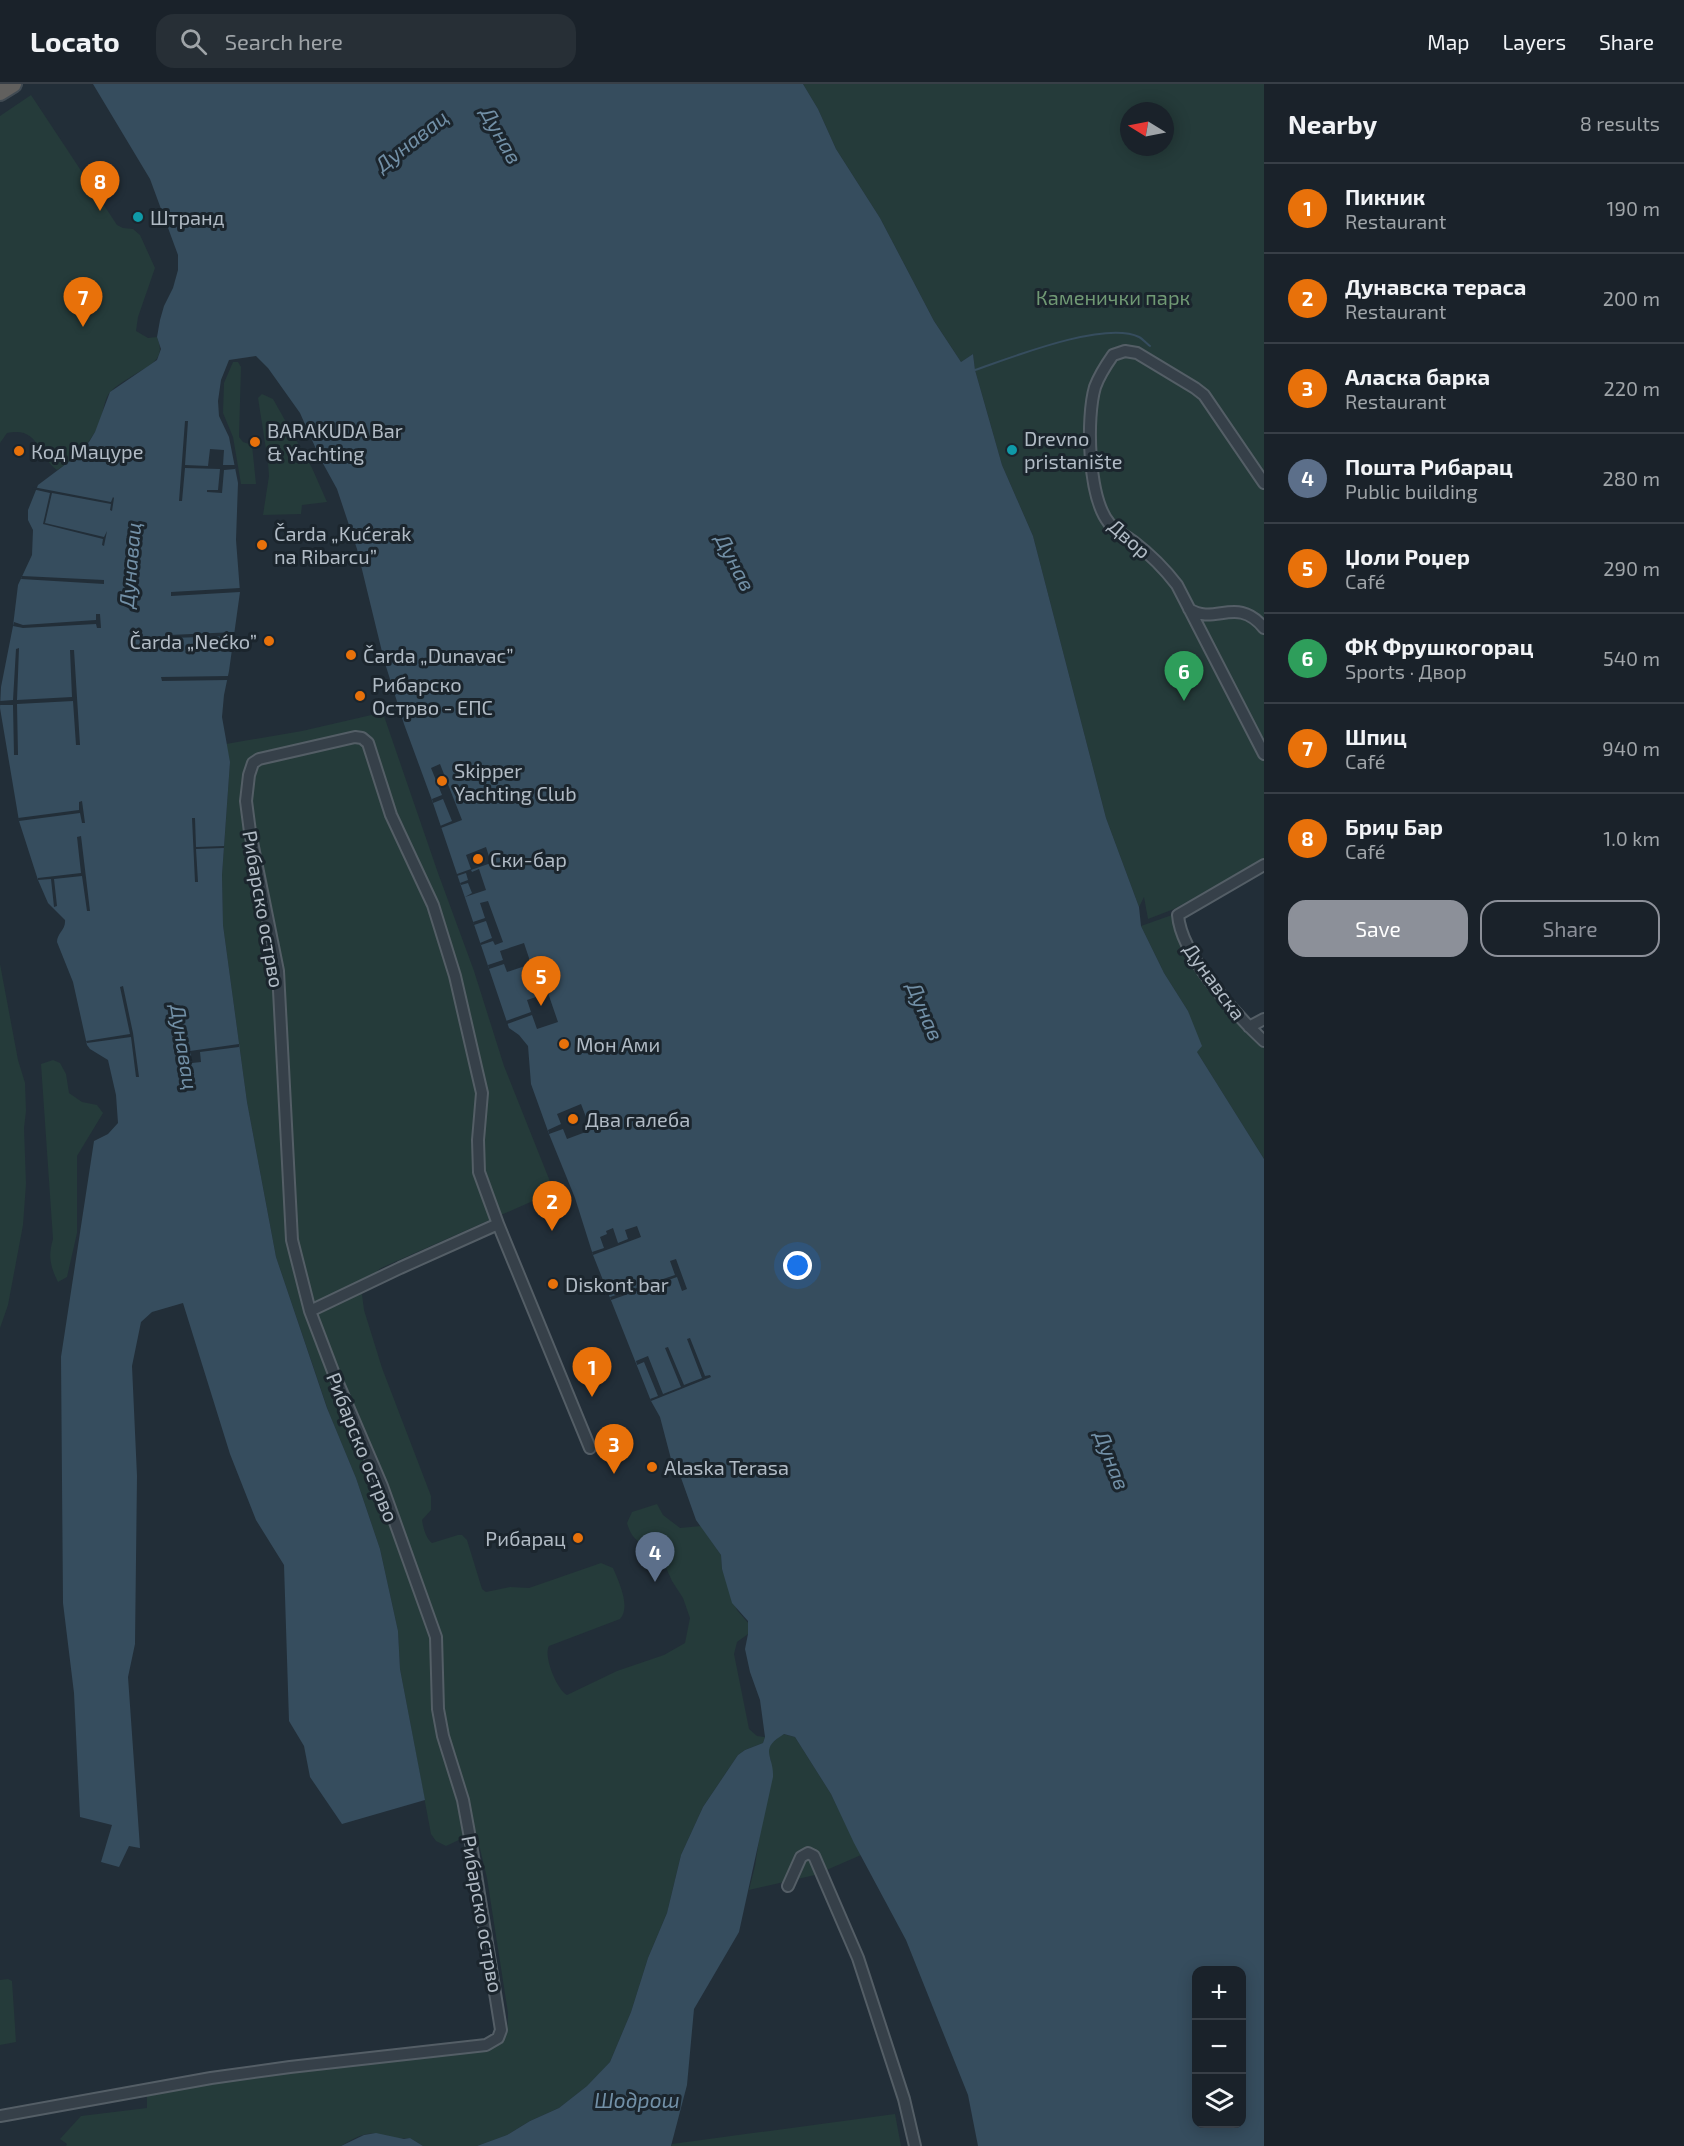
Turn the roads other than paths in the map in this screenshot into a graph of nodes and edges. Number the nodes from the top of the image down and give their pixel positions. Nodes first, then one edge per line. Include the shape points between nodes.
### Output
1 (13, 84) edge
2 (0, 92) edge
3 (1264, 483) edge
4 (1189, 608) junction
5 (1264, 628) edge
6 (1264, 754) edge
7 (1264, 865) edge
8 (1264, 1020) edge
9 (1249, 1028) junction
10 (1264, 1041) edge
11 (498, 1224) junction
12 (310, 1311) junction
13 (590, 1448) dead end
14 (788, 1886) dead end
15 (0, 2116) edge
16 (915, 2146) edge

1 - 2 highway
3 - 4 street, Двор via 1212,405 1199,392 1137,352 1113,355 1096,385 1092,401 1091,457 1098,504 1109,523 1166,570
4 - 5 street via 1202,614 1239,612 1256,619
4 - 6 street, Двор
7 - 9 street, Дунавска via 1178,915 1183,938
8 - 9 street
9 - 10 street, Дунавска
11 - 12 street
11 - 12 street, Рибарско острво via 479,1172 482,1093 455,976 433,905 388,805 370,747 362,738 355,737 259,759 249,775 246,801 278,970 292,1240
11 - 13 street
12 - 15 street, Рибарско острво via 382,1485 436,1637 438,1709 470,1838 501,2030 498,2038 486,2045 211,2078
14 - 16 street via 801,1857 808,1853 814,1856 858,1958 904,2098

